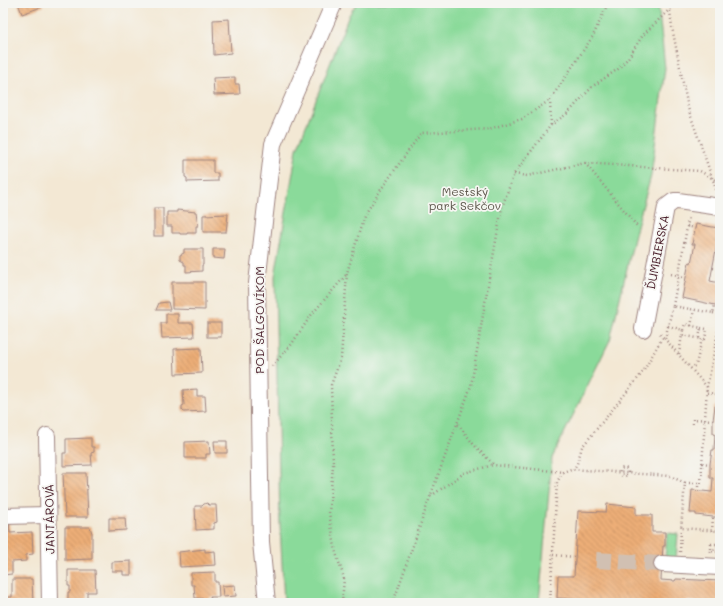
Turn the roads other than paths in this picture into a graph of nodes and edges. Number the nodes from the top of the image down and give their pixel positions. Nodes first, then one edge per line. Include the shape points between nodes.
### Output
1 (334, 3) edge
2 (720, 207) edge
3 (643, 329) dead end
4 (47, 436) dead end
5 (48, 515) junction
6 (3, 516) edge
7 (662, 564) tunnel mouth
8 (720, 568) edge
9 (50, 603) edge
10 (267, 603) edge

1 - 10 street, POD ŠALGOVÍKOM via 273,144 257,283 261,542
2 - 3 street, ĎUMBIERSKA via 678,201 666,207
4 - 5 street, JANTÁROVÁ
5 - 6 street
5 - 9 street, JANTÁROVÁ
7 - 8 street

